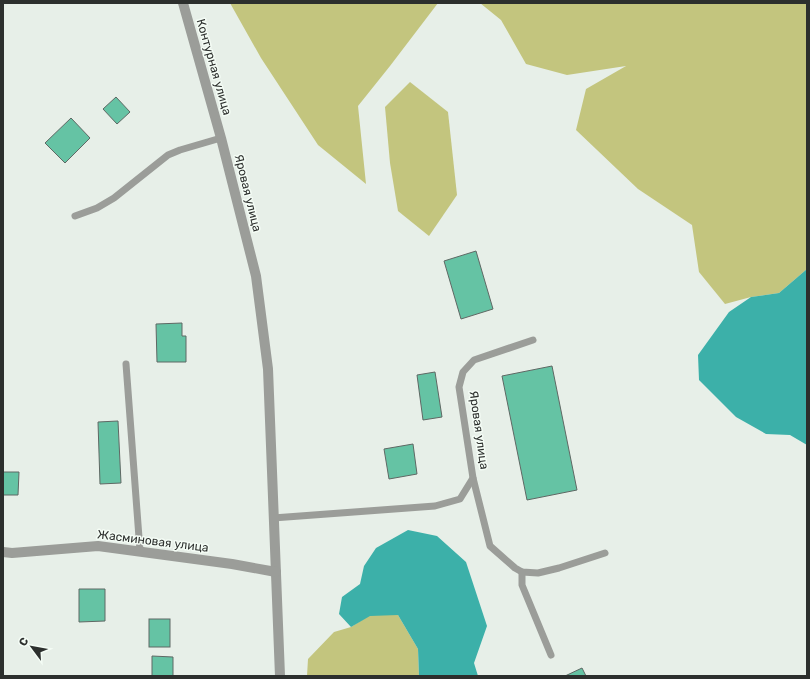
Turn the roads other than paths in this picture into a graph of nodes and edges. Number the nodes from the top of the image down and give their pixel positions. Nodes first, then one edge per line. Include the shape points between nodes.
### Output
1 (183, 3) edge
2 (221, 138) junction
3 (75, 216) dead end
4 (533, 340) dead end
5 (126, 364) dead end
6 (473, 478) junction
7 (273, 518) junction
8 (140, 551) junction
9 (3, 552) edge
10 (605, 554) dead end
11 (276, 572) junction
12 (522, 572) junction
13 (551, 655) dead end
14 (280, 676) edge

1 - 2 street, Контурная улица
2 - 3 lane via 168,155 114,198
2 - 7 street, Яровая улица via 256,276 268,369
4 - 6 lane, Яровая улица via 474,360 463,372 459,387
5 - 8 lane
6 - 7 lane, Яровая улица via 460,499 435,506
6 - 12 lane via 490,546
7 - 11 street, Яровая улица
8 - 9 street, Жасминовая улица via 98,546
8 - 11 street, Жасминовая улица
10 - 12 lane via 538,573
11 - 14 street, Яровая улица
12 - 13 lane via 522,585

